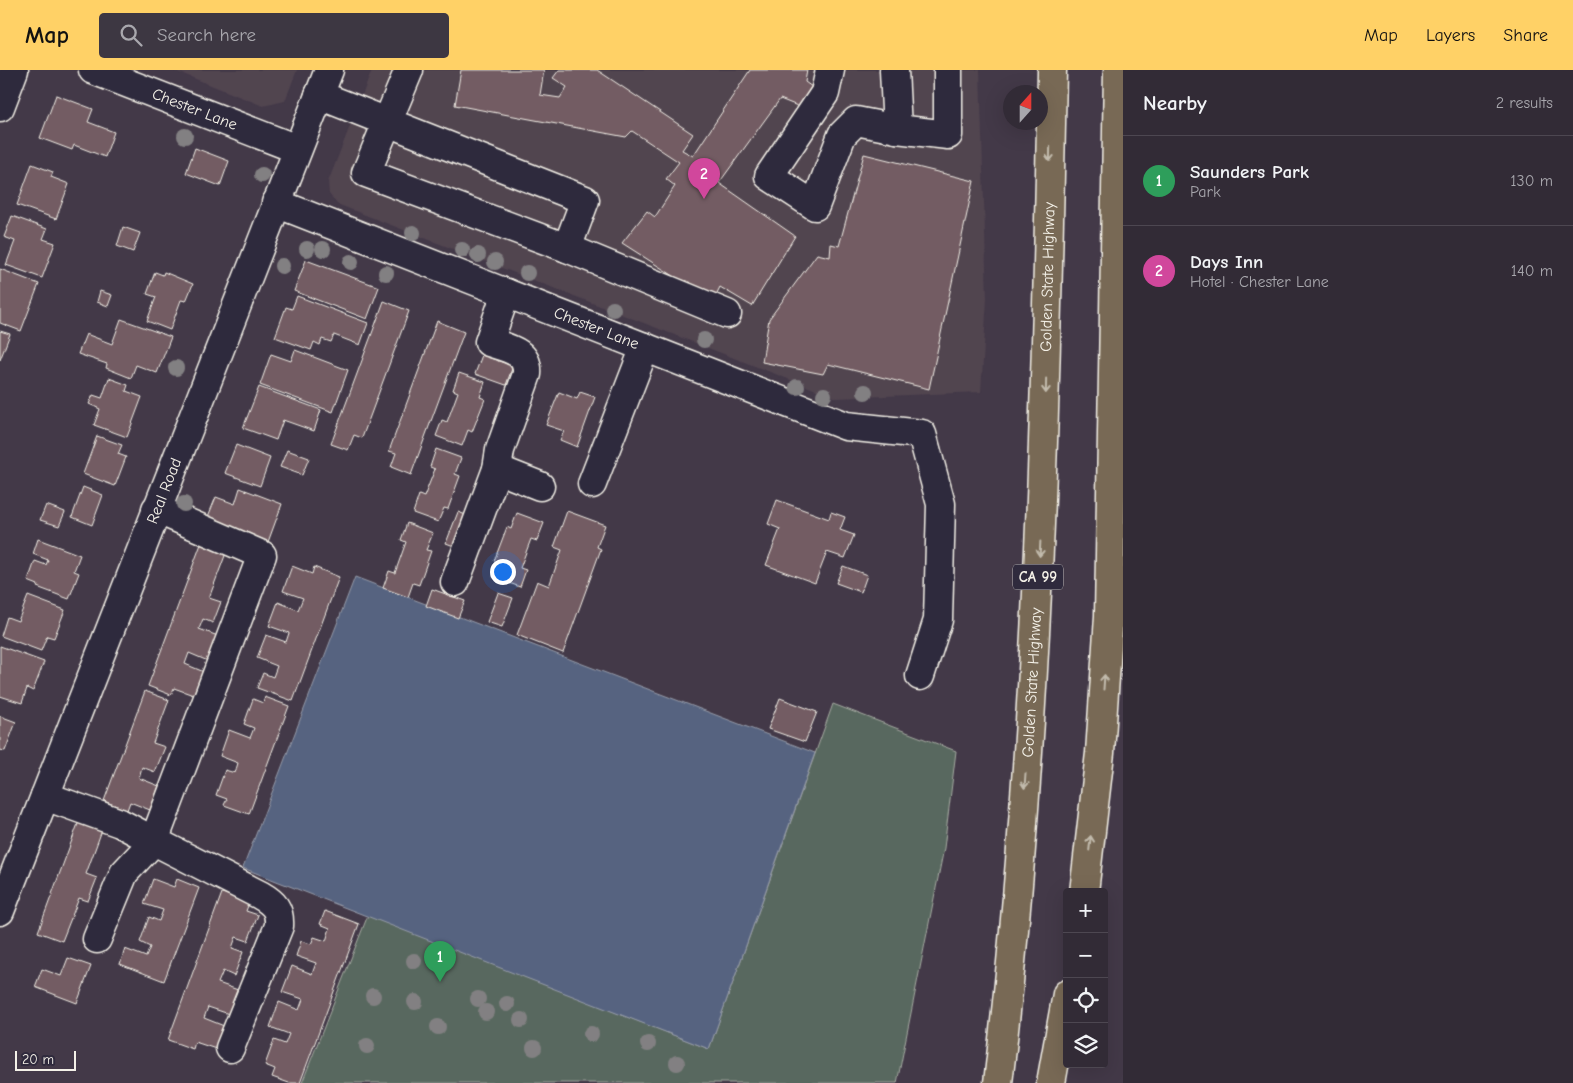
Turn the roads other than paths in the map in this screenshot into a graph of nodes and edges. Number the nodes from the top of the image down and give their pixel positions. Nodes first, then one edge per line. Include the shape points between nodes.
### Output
1 (14, 70) edge
2 (93, 70) edge
3 (409, 70) edge
4 (830, 70) edge
5 (894, 70) edge
6 (948, 70) edge
7 (1052, 70) edge
8 (1118, 70) edge
9 (132, 77) edge
10 (324, 82) edge
11 (0, 107) edge
12 (388, 122) junction
13 (897, 129) junction
14 (297, 149) junction
15 (276, 203) junction
16 (567, 248) junction
17 (506, 293) junction
18 (727, 314) dead end
19 (644, 347) junction
20 (1123, 434) edge
21 (497, 469) junction
22 (592, 484) dead end
23 (540, 486) dead end
24 (156, 509) junction
25 (1111, 524) junction
26 (455, 582) dead end
27 (920, 676) dead end
28 (45, 796) junction
29 (154, 841) junction
30 (1084, 888) edge
31 (0, 911) edge
32 (97, 939) dead end
33 (1063, 1016) edge
34 (230, 1048) dead end
35 (998, 1083) edge
36 (1051, 1083) edge

1 - 11 street
2 - 9 street, Chester Lane
3 - 12 street
4 - 13 street via 825,92 769,176 815,206 842,135 856,121
5 - 13 street
6 - 13 street via 948,135
7 -> 35 highway, Golden State Highway / CA 99 via 1040,551 1011,970
8 - 25 highway
9 - 14 street, Chester Lane
10 - 12 street
10 - 14 street, Real Road
12 - 16 street via 585,200
12 - 16 street via 366,174
14 - 15 street, Real Road
15 - 17 street, Chester Lane
15 - 24 street, Real Road
16 - 18 street
17 - 19 street, Chester Lane
17 - 21 street via 489,342 517,352 528,367 500,450
19 - 22 street
19 - 27 street, Chester Lane via 846,426 922,434 941,504 938,620
20 - 25 highway
21 - 23 street
21 - 26 street
24 - 28 street, Real Road
24 - 29 street via 262,554
30 -> 25 highway via 1100,754
28 - 29 street via 120,823
28 - 31 street, Real Road
29 - 32 street via 124,873
29 - 34 street via 274,903 280,914 279,926
33 - 36 highway

